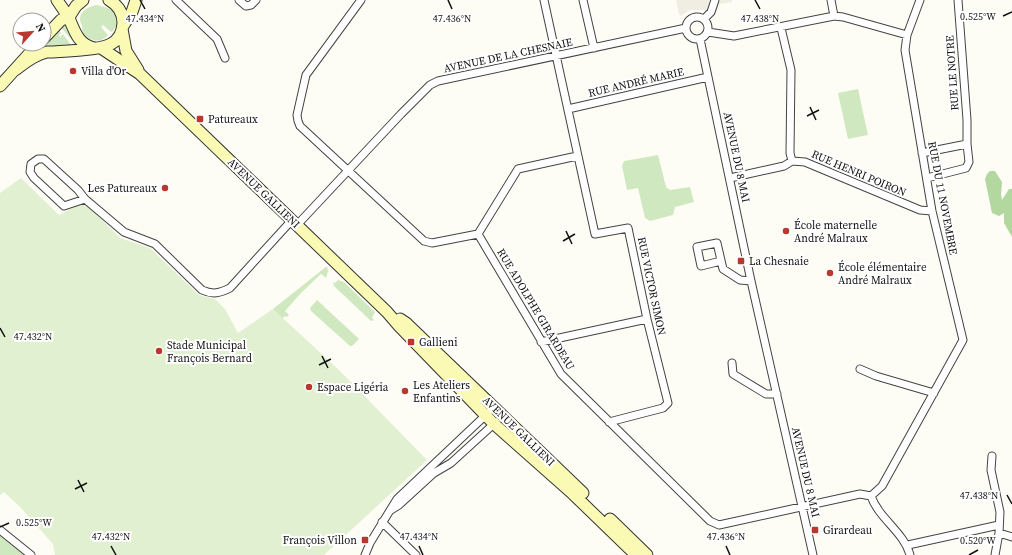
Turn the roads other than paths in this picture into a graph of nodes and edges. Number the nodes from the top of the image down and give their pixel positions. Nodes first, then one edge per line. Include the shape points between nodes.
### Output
1 (57, 0) edge
2 (83, 0) edge
3 (109, 0) edge
4 (136, 0) edge
5 (176, 0) edge
6 (239, 0) edge
7 (256, 0) edge
8 (361, 0) edge
9 (544, 0) edge
10 (583, 0) edge
11 (715, 0) edge
12 (831, 0) edge
13 (920, 0) edge
14 (958, 0) edge
15 (834, 16) junction
16 (68, 17) junction
17 (704, 19) junction
18 (122, 28) junction
19 (686, 28) junction
20 (781, 28) junction
21 (52, 29) edge
22 (708, 32) junction
23 (907, 35) junction
24 (700, 39) junction
25 (99, 48) junction
26 (594, 48) junction
27 (31, 52) edge
28 (556, 56) junction
29 (225, 58) dead end
30 (15, 70) junction
31 (140, 74) junction
32 (708, 77) junction
33 (0, 86) edge
34 (568, 109) junction
35 (967, 144) junction
36 (922, 153) junction
37 (577, 156) junction
38 (792, 161) junction
39 (348, 171) junction
40 (730, 178) junction
41 (927, 178) junction
42 (85, 199) junction
43 (932, 211) junction
44 (295, 223) junction
45 (478, 234) junction
46 (721, 261) dead end
47 (751, 281) junction
48 (647, 318) junction
49 (542, 342) junction
50 (732, 363) dead end
51 (860, 369) dead end
52 (934, 393) junction
53 (777, 394) junction
54 (490, 411) junction
55 (502, 415) junction
56 (609, 422) junction
57 (494, 424) junction
58 (992, 456) dead end
59 (870, 496) junction
60 (803, 506) junction
61 (391, 510) junction
62 (382, 522) junction
63 (999, 525) junction
64 (0, 530) edge
65 (999, 533) junction
66 (1012, 537) edge
67 (908, 545) junction
68 (31, 555) edge
69 (365, 555) edge
70 (416, 555) edge
71 (636, 555) edge
72 (648, 555) edge
73 (813, 555) edge
74 (910, 555) edge
75 (995, 555) edge

1 - 16 main road, AVENUE GALLIENI
2 - 16 main road
3 - 18 main road, AVENUE GALLIENI via 121,12
4 - 18 main road
5 - 29 street via 218,39
6 - 7 street via 246,6
8 - 39 street via 306,75 298,115 300,126
9 - 28 street, RUE VICTOR SIMON
10 - 26 street
11 - 17 street via 711,12
12 - 15 street
13 - 23 street, RUE DU 11 NOVEMBRE
14 - 35 street, RUE LE NOTRE
15 - 20 street
15 - 23 street
16 - 21 main road
16 - 25 main road, AVENUE GALLIENI via 78,38
17 - 19 street via 692,18
17 - 22 street via 708,25
18 - 25 main road via 116,40
18 - 31 main road, AVENUE GALLIENI via 126,51
19 - 24 street via 692,37
19 - 26 street, AVENUE DE LA CHESNAIE
20 - 22 street via 734,36
20 - 38 street via 791,70
22 - 24 street
23 - 36 street, RUE DU 11 NOVEMBRE via 905,50
24 - 32 street, AVENUE DU 8 MAI
25 - 30 main road via 39,54
25 - 31 main road, AVENUE GALLIENI
26 - 28 street, AVENUE DE LA CHESNAIE
27 - 30 main road
28 - 34 street, RUE VICTOR SIMON
28 - 39 street, AVENUE DE LA CHESNAIE via 438,81 430,85
30 - 33 main road
31 - 44 main road, AVENUE GALLIENI
32 - 34 street, RUE ANDRÉ MARIE
32 - 40 street, AVENUE DU 8 MAI
34 - 37 street, RUE VICTOR SIMON
35 - 36 street
35 - 41 street, RUE LE NOTRE via 969,162 966,168
36 - 41 street, RUE DU 11 NOVEMBRE
37 - 45 street via 518,169
37 - 48 street, RUE VICTOR SIMON via 595,234 628,228
38 - 40 street via 784,166
38 - 43 street, RUE HENRI POIRON via 805,162 920,210
39 - 44 street, AVENUE DE LA CHESNAIE
39 - 45 street via 424,241 432,243
40 - 47 street, AVENUE DU 8 MAI
41 - 43 street, RUE DU 11 NOVEMBRE
42 - 42 street, AVENUE DE LA CHESNAIE via 64,206 34,178 30,172 32,164 38,159 44,159
42 - 44 street, AVENUE DE LA CHESNAIE via 124,232 155,244 202,290 212,293 230,288
43 - 52 street, RUE DU 11 NOVEMBRE via 963,340
44 - 54 main road, AVENUE GALLIENI
45 - 49 street, RUE ADOLPHE GIRARDEAU
46 - 47 street via 723,269 740,280
47 - 53 street, AVENUE DU 8 MAI
48 - 49 street
48 - 56 street, RUE VICTOR SIMON via 668,404 663,408
49 - 56 street, RUE ADOLPHE GIRARDEAU via 561,374
50 - 53 street via 733,374 766,394
51 - 52 street
52 - 59 street, RUE DU 11 NOVEMBRE via 882,486
53 - 60 street, AVENUE DU 8 MAI
54 - 55 main road, AVENUE GALLIENI
54 - 57 main road, AVENUE GALLIENI
54 - 61 street via 397,499
55 - 57 street
55 - 72 main road, AVENUE GALLIENI
56 - 60 street, RUE ADOLPHE GIRARDEAU via 712,522 719,525
57 - 61 street via 451,463 434,473
57 - 71 main road, AVENUE GALLIENI via 573,494
58 - 63 street via 991,470 1000,512
59 - 60 street via 860,494
59 - 67 street via 874,506
60 - 73 street, AVENUE DU 8 MAI
61 - 62 street
62 - 69 street
62 - 70 street
63 - 65 street
63 - 67 street
64 - 68 street
65 - 66 street
65 - 75 street
67 - 74 street

